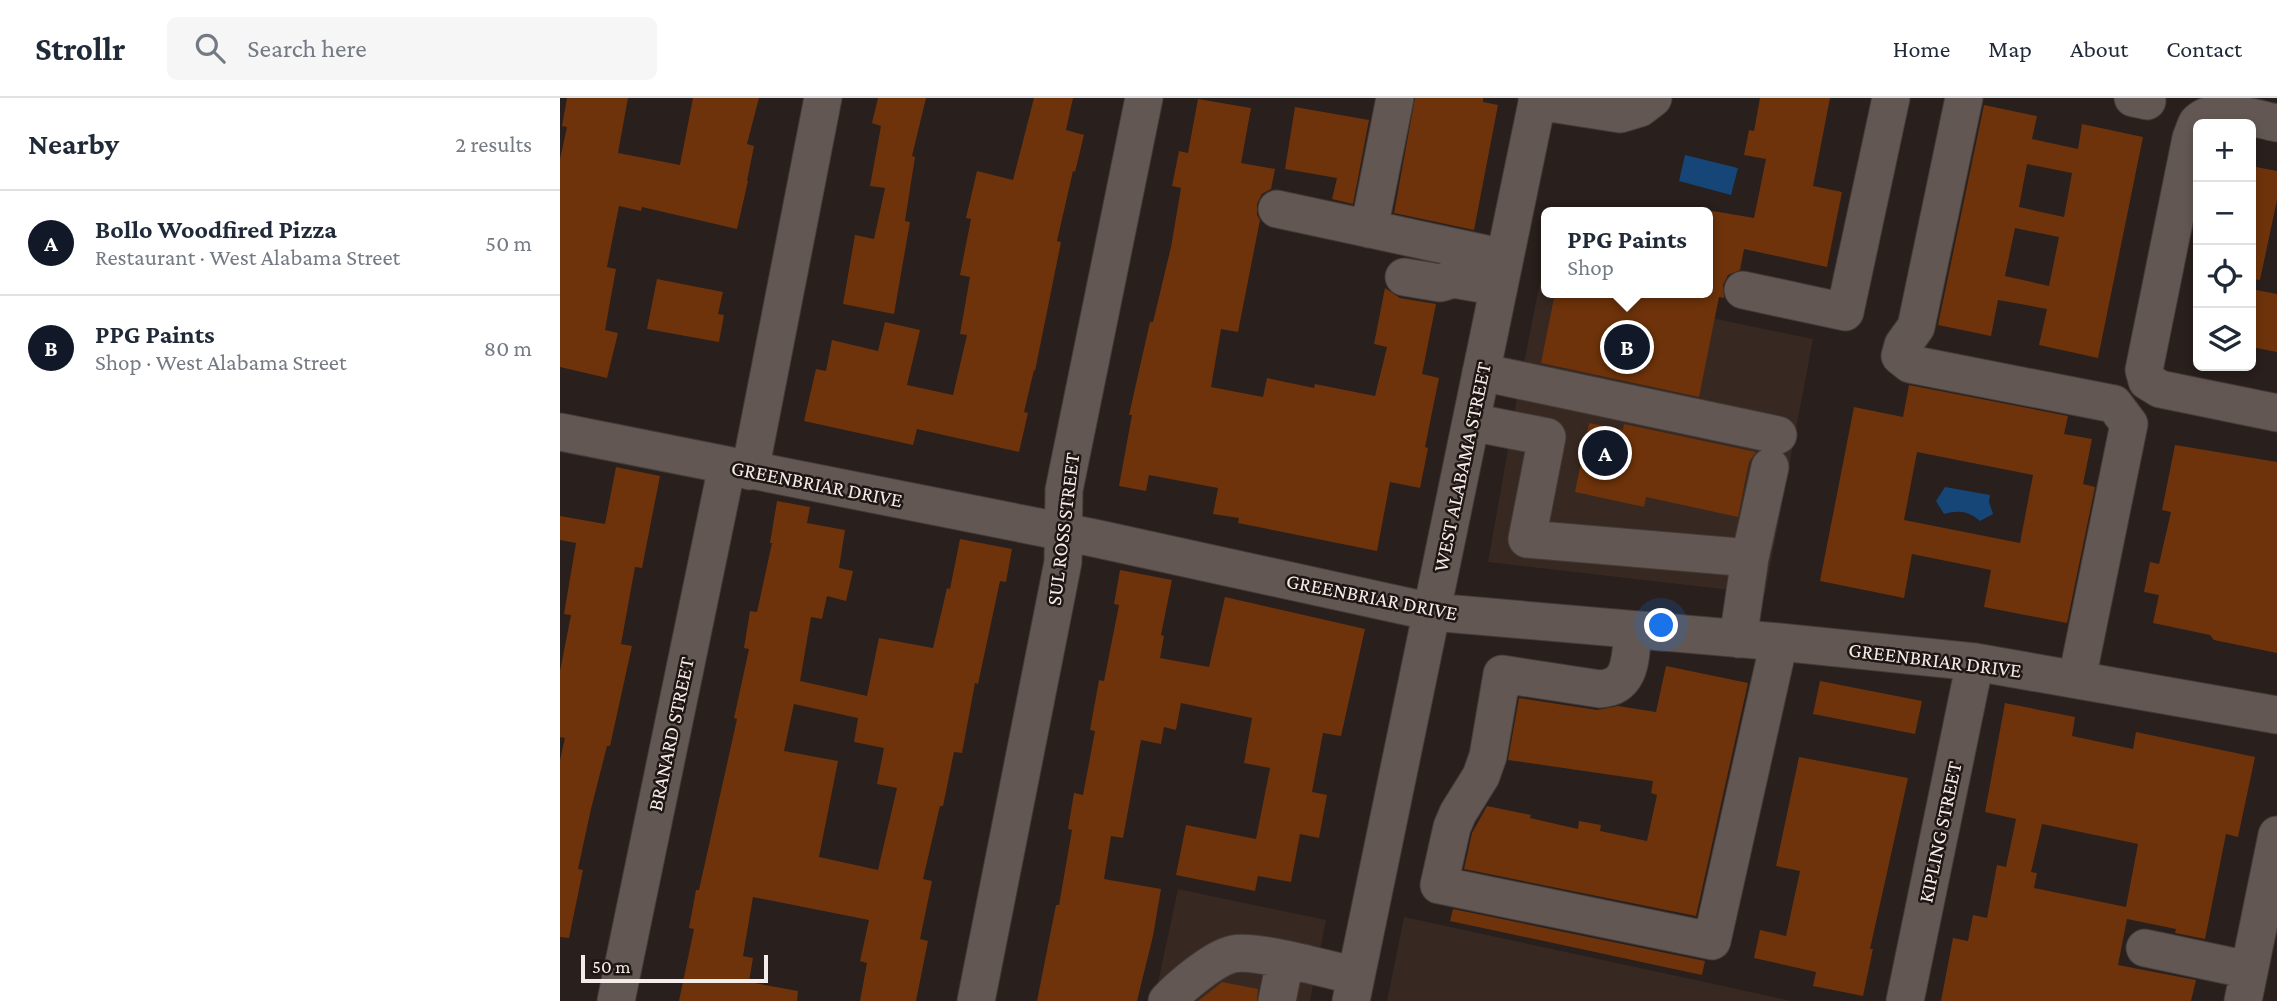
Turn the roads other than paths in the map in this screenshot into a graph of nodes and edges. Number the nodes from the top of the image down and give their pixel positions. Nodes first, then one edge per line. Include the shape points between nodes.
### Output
1 (823, 98) edge
2 (1143, 98) edge
3 (1395, 98) edge
4 (1653, 98) edge
5 (1891, 98) edge
6 (1964, 98) edge
7 (1538, 99) edge
8 (2265, 114) edge
9 (1277, 209) dead end
10 (1369, 229) junction
11 (1502, 273) junction
12 (1404, 277) dead end
13 (1743, 290) dead end
14 (1481, 372) junction
15 (2277, 413) edge
16 (1471, 422) junction
17 (560, 432) edge
18 (738, 468) junction
19 (1062, 534) junction
20 (1749, 558) junction
21 (1432, 612) junction
22 (1633, 630) junction
23 (1738, 639) junction
24 (1779, 642) junction
25 (1975, 662) junction
26 (2077, 679) junction
27 (2277, 715) edge
28 (2277, 835) edge
29 (2146, 948) dead end
30 (1285, 961) junction
31 (1354, 988) edge
32 (2250, 992) edge
33 (616, 1001) edge
34 (976, 1001) edge
35 (1167, 1001) edge
36 (1277, 1001) edge
37 (1905, 1001) edge

1 - 18 street, BRANARD STREET
2 - 19 street, SUL ROSS STREET via 1064,490
3 - 10 street
4 - 7 street via 1620,114
5 - 13 street via 1845,312
6 - 26 street via 1916,327 1900,356 1909,364 2114,404 2129,424
7 - 11 street, WEST ALABAMA STREET
8 - 15 street via 2209,115 2197,123 2144,370 2147,381 2160,389
9 - 10 street
10 - 11 street
11 - 12 street via 1440,283
11 - 14 street, WEST ALABAMA STREET
14 - 16 street, WEST ALABAMA STREET
14 - 20 street via 1774,451
16 - 20 street via 1547,437 1527,539
16 - 21 street, WEST ALABAMA STREET
17 - 18 street, GREENBRIAR DRIVE
18 - 19 street, GREENBRIAR DRIVE
18 - 33 street, BRANARD STREET
19 - 21 street, GREENBRIAR DRIVE
19 - 34 street, SUL ROSS STREET via 1063,562
20 - 23 street
21 - 22 street, GREENBRIAR DRIVE
21 - 31 street, WEST ALABAMA STREET
22 - 23 street, GREENBRIAR DRIVE
22 - 24 street via 1629,667 1612,688 1502,674 1488,755 1452,827 1439,885 1712,941
23 - 24 street, GREENBRIAR DRIVE
24 - 25 street, GREENBRIAR DRIVE
25 - 26 street, GREENBRIAR DRIVE
25 - 37 street, KIPLING STREET
26 - 27 street, GREENBRIAR DRIVE
28 - 32 street
29 - 32 street
30 - 31 street
30 - 35 street via 1233,954 1215,962
30 - 36 street

